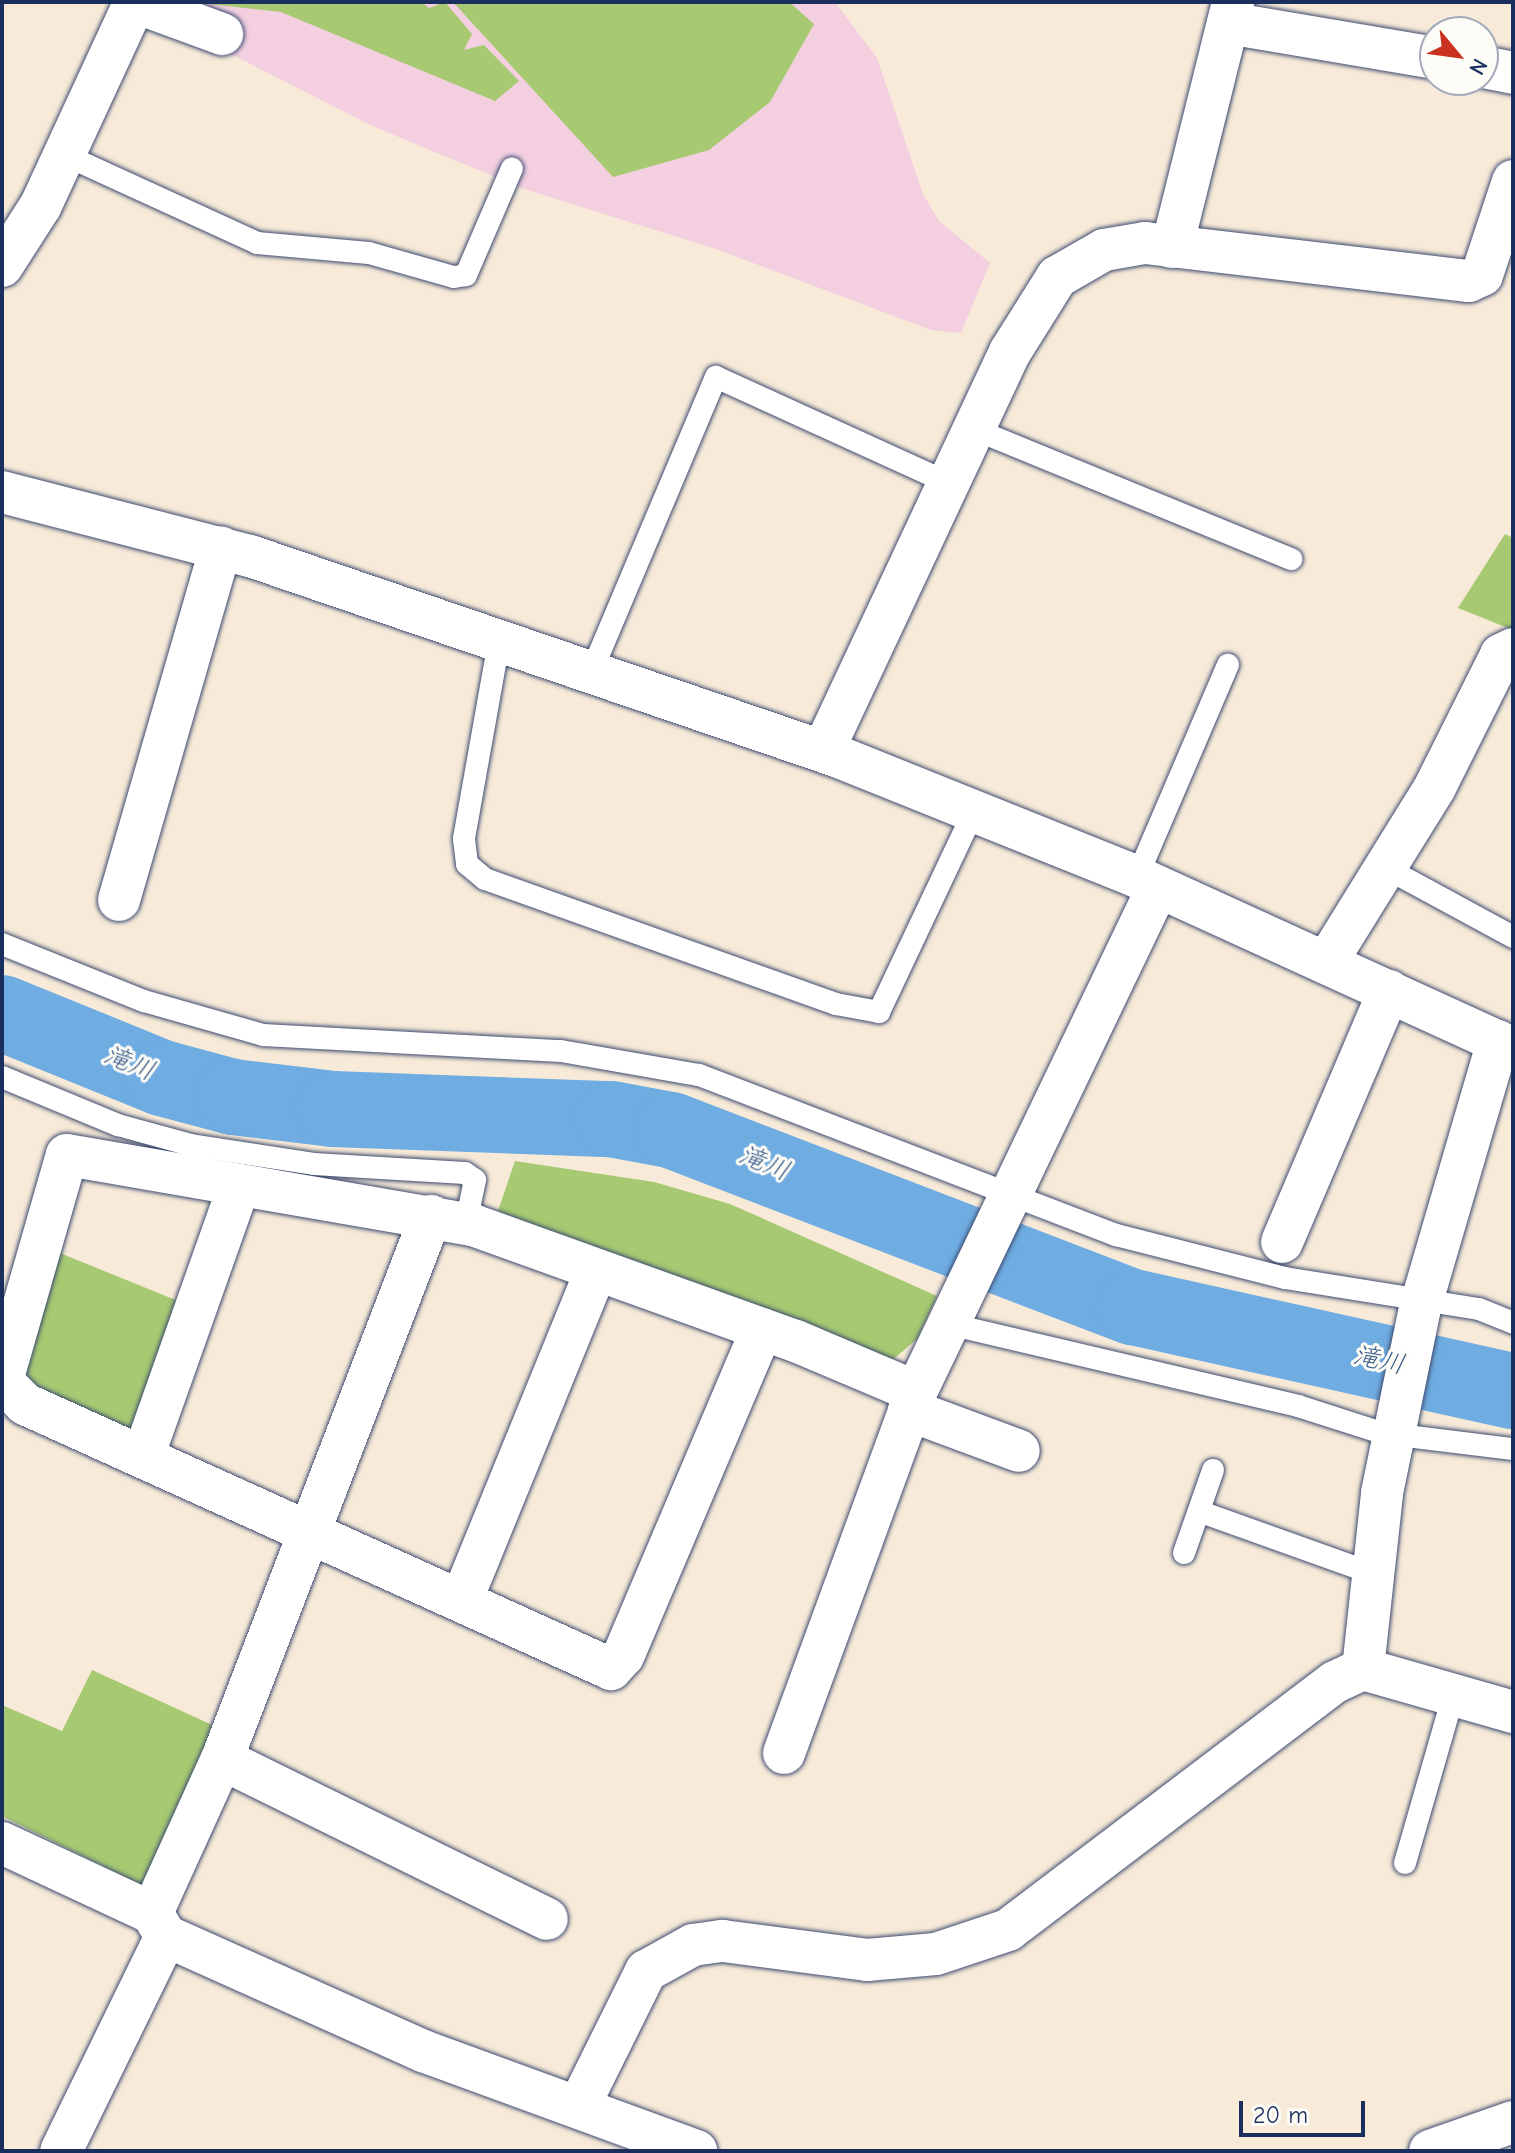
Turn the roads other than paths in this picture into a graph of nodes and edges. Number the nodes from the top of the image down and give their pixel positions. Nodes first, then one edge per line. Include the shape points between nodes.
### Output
1 (178, 10) edge
2 (1230, 13) edge
3 (222, 34) dead end
4 (1419, 54) edge
5 (65, 155) junction
6 (512, 168) dead end
7 (1513, 181) edge
8 (1172, 247) junction
9 (2, 266) edge
10 (974, 429) junction
11 (949, 483) junction
12 (2, 492) edge
13 (221, 547) junction
14 (1291, 559) dead end
15 (500, 636) junction
16 (1513, 649) edge
17 (1228, 665) dead end
18 (593, 668) junction
19 (823, 751) junction
20 (974, 811) junction
21 (1386, 868) junction
22 (1147, 882) junction
23 (119, 900) dead end
24 (1513, 937) edge
25 (2, 944) edge
26 (1326, 963) junction
27 (1389, 991) junction
28 (1505, 1044) edge
29 (2, 1077) edge
30 (239, 1186) junction
31 (1008, 1198) junction
32 (449, 1219) junction
33 (1282, 1242) dead end
34 (596, 1270) junction
35 (1422, 1303) junction
36 (953, 1315) junction
37 (1513, 1323) edge
38 (762, 1329) junction
39 (912, 1401) junction
40 (1397, 1428) junction
41 (1513, 1449) edge
42 (1019, 1451) dead end
43 (143, 1457) junction
44 (1213, 1470) dead end
45 (1201, 1512) junction
46 (305, 1529) junction
47 (1184, 1553) dead end
48 (1371, 1573) junction
49 (462, 1599) junction
50 (1363, 1669) junction
51 (1454, 1693) junction
52 (1513, 1712) edge
53 (784, 1753) dead end
54 (222, 1759) junction
55 (2, 1843) edge
56 (1405, 1863) dead end
57 (547, 1919) dead end
58 (159, 1925) junction
59 (579, 2106) junction
60 (1513, 2122) edge
61 (61, 2151) edge
62 (696, 2151) edge
63 (1430, 2151) edge

1 - 3 street
1 - 5 street via 135,2
2 - 4 street
2 - 8 street
5 - 6 lane via 257,243 369,253 454,277 466,275
5 - 9 street
7 - 8 street via 1482,275 1469,281
8 - 10 street via 1124,244 1057,277 1026,321
10 - 11 street
10 - 14 lane
11 - 18 lane via 716,377 676,457
11 - 19 street
12 - 13 street
13 - 15 street
13 - 23 street
15 - 18 street
15 - 20 lane via 464,839 467,864 485,879 836,1004 879,1012
16 - 21 street via 1501,655
17 - 22 lane
18 - 19 street
19 - 20 street
20 - 22 street
21 - 24 lane
21 - 26 street
22 - 26 street
22 - 31 street
25 - 31 lane via 157,1006 263,1035 561,1051 699,1075
26 - 27 street
27 - 28 street
27 - 33 street
28 - 35 street
29 - 32 lane via 118,1125 191,1145 314,1164 465,1173 475,1180
30 - 32 street
30 - 43 street
30 - 43 street via 67,1155 2,1381 25,1404
31 - 35 lane via 1198,1259
31 - 36 street
32 - 34 street
32 - 46 street
34 - 38 street
34 - 49 street
35 - 37 lane
35 - 40 street
36 - 39 street
36 - 40 lane
38 - 39 street
38 - 49 street via 623,1656 611,1669
39 - 42 street
39 - 53 street
40 - 41 lane
40 - 48 street
43 - 46 street
44 - 45 lane
45 - 47 lane
45 - 48 lane
46 - 49 street
46 - 54 street
48 - 50 street
50 - 51 street
50 - 59 street via 1335,1682 1008,1930 936,1954 867,1960 723,1941 693,1945 646,1971
51 - 52 street
51 - 56 lane
54 - 57 street
54 - 58 street
55 - 58 street
58 - 59 street via 423,2051
58 - 61 street
59 - 62 street
60 - 63 street

